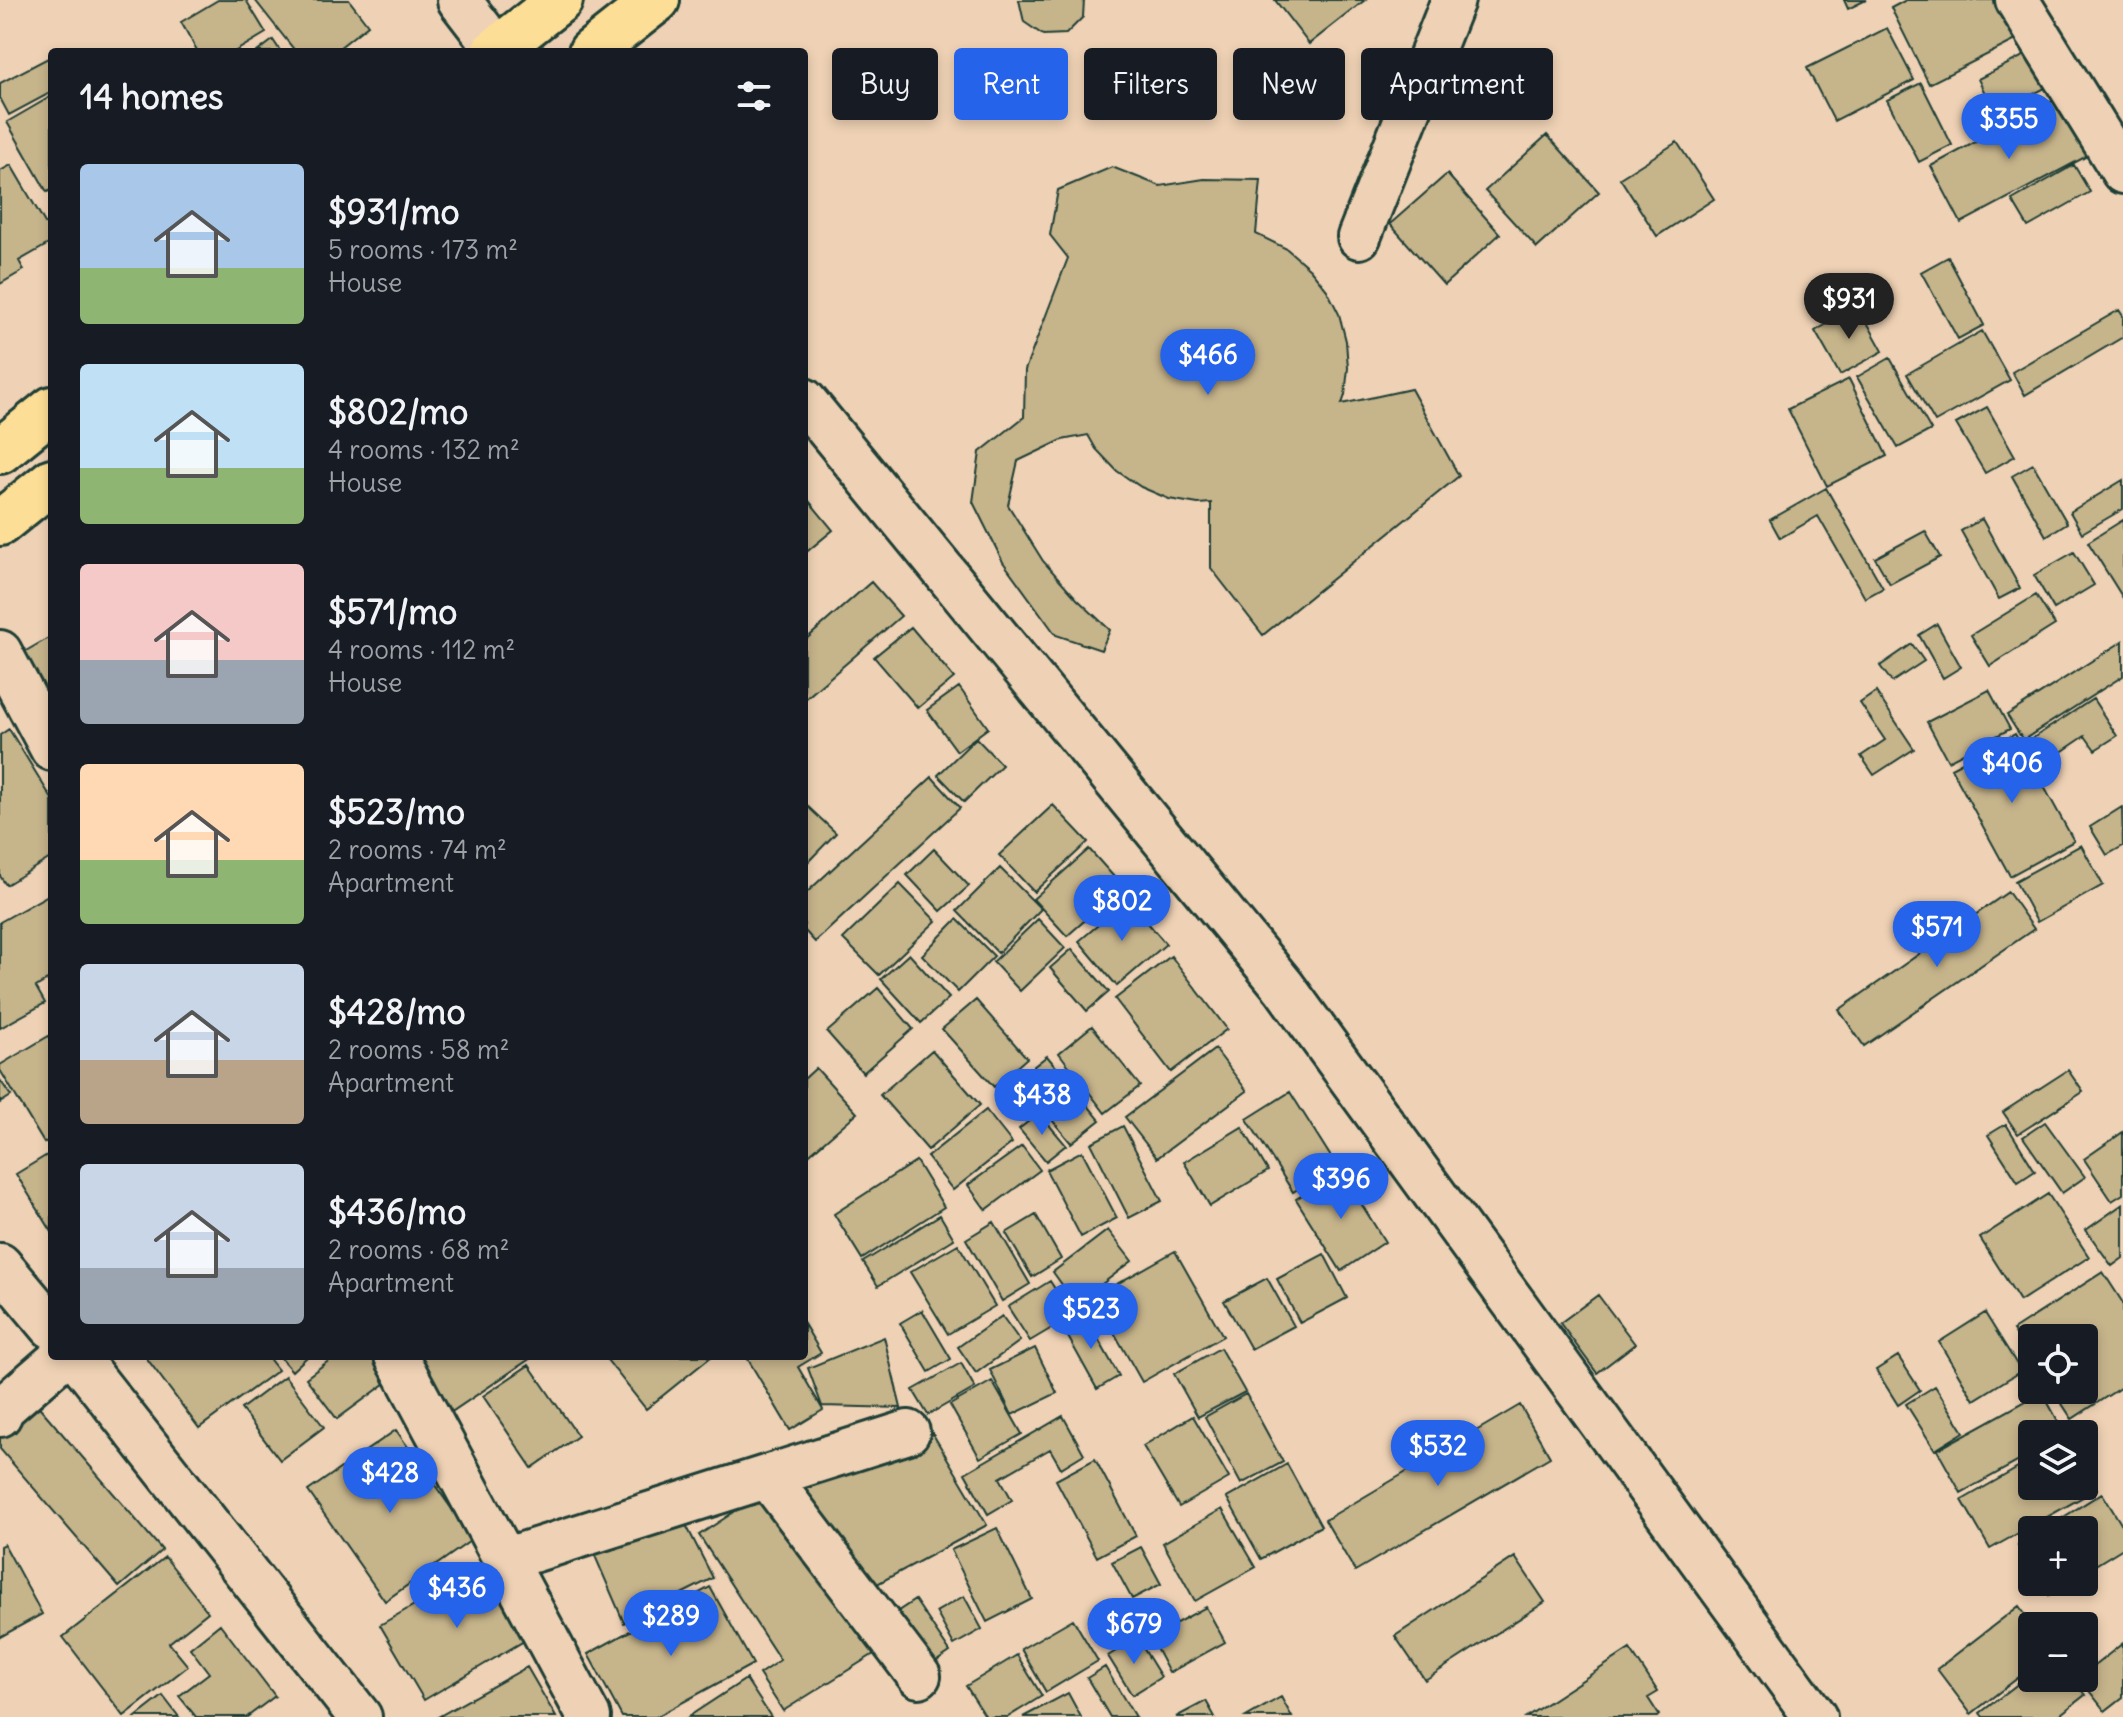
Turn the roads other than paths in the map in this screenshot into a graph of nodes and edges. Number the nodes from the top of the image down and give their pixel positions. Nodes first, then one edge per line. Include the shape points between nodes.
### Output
1 (459, 0) edge
2 (560, 0) edge
3 (657, 0) edge
4 (1453, 0) edge
5 (2017, 0) edge
6 (495, 48) edge
7 (501, 48) edge
8 (596, 48) edge
9 (2123, 172) edge
10 (1359, 237) dead end
11 (808, 405) edge
12 (48, 412) edge
13 (0, 451) edge
14 (48, 484) edge
15 (0, 523) edge
16 (0, 652) edge
17 (48, 742) edge
18 (0, 1265) edge
19 (48, 1322) edge
20 (58, 1360) edge
21 (79, 1360) edge
22 (398, 1360) edge
23 (0, 1415) edge
24 (908, 1432) dead end
25 (768, 1477) junction
26 (504, 1560) junction
27 (919, 1676) dead end
28 (360, 1717) edge
29 (589, 1717) edge
30 (1815, 1717) edge

1 - 6 street
2 - 7 highway
3 - 8 highway
4 - 10 street
5 - 9 street
11 - 30 street via 1284,987
12 - 13 highway
14 - 15 highway
16 - 17 street
18 - 19 street
20 - 23 street
21 - 28 street
22 - 26 street
24 - 25 street
25 - 26 street
25 - 27 street
26 - 29 street

